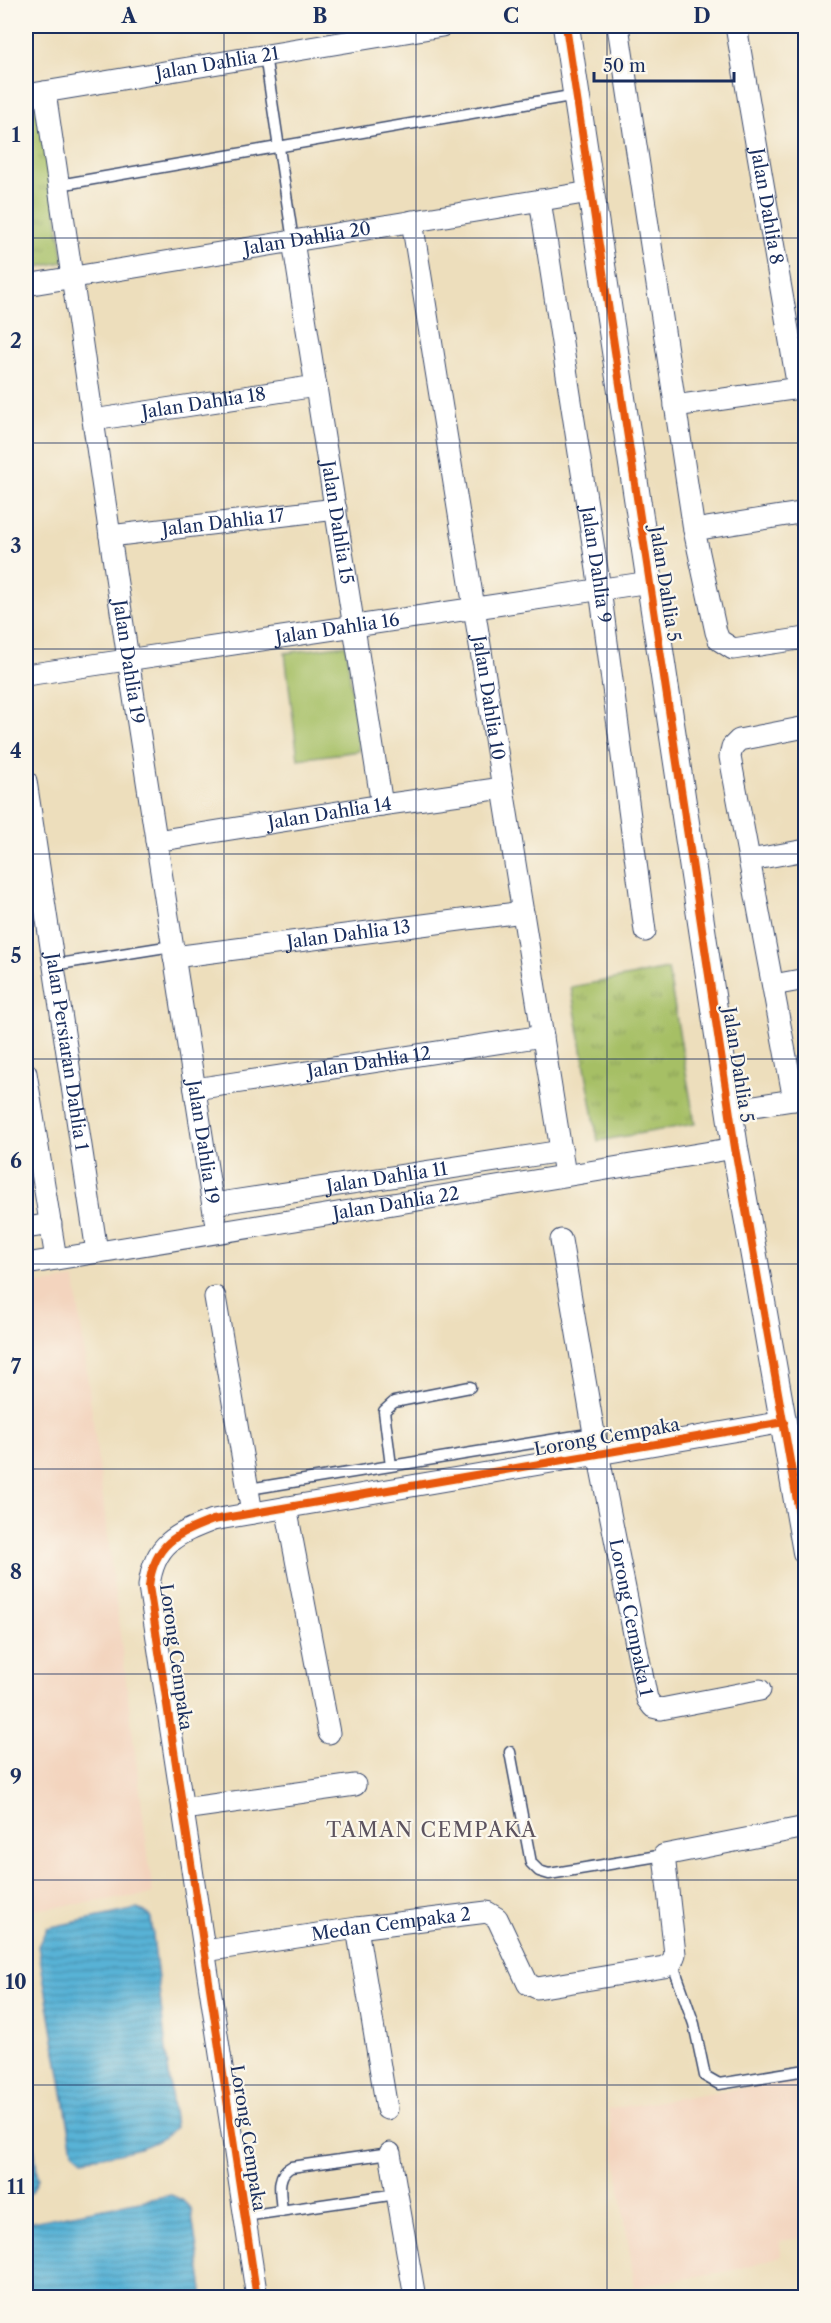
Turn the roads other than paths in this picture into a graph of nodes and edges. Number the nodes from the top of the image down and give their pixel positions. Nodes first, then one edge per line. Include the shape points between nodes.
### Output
1 (442, 26) edge
2 (566, 26) edge
3 (618, 26) edge
4 (736, 26) edge
5 (265, 55) junction
6 (35, 93) edge
7 (576, 95) junction
8 (279, 146) junction
9 (59, 185) junction
10 (590, 192) junction
11 (540, 200) junction
12 (412, 221) junction
13 (293, 241) junction
14 (72, 277) junction
15 (26, 285) edge
16 (316, 386) junction
17 (802, 388) edge
18 (675, 406) junction
19 (93, 420) junction
20 (336, 509) junction
21 (806, 512) edge
22 (694, 530) junction
23 (110, 536) junction
24 (650, 582) junction
25 (600, 589) junction
26 (474, 608) junction
27 (354, 626) junction
28 (806, 638) edge
29 (128, 659) junction
30 (26, 675) edge
31 (806, 727) edge
32 (26, 781) edge
33 (503, 789) junction
34 (382, 805) junction
35 (156, 841) junction
36 (806, 850) edge
37 (750, 860) junction
38 (523, 912) junction
39 (645, 931) dead end
40 (173, 951) junction
41 (53, 965) junction
42 (806, 979) edge
43 (773, 985) junction
44 (543, 1036) junction
45 (26, 1073) edge
46 (195, 1089) junction
47 (800, 1099) edge
48 (729, 1110) junction
49 (735, 1148) junction
50 (562, 1150) junction
51 (565, 1175) junction
52 (213, 1204) junction
53 (51, 1224) junction
54 (26, 1228) edge
55 (217, 1232) junction
56 (561, 1240) dead end
57 (97, 1252) junction
58 (56, 1259) junction
59 (26, 1264) edge
60 (214, 1297) dead end
61 (470, 1388) dead end
62 (784, 1422) junction
63 (594, 1433) junction
64 (599, 1454) junction
65 (391, 1466) junction
66 (249, 1489) junction
67 (286, 1507) junction
68 (252, 1513) junction
69 (806, 1552) edge
70 (760, 1690) dead end
71 (329, 1733) dead end
72 (510, 1752) dead end
73 (355, 1785) dead end
74 (183, 1809) junction
75 (806, 1827) edge
76 (664, 1855) junction
77 (357, 1928) junction
78 (205, 1951) junction
79 (672, 1962) junction
80 (806, 2070) edge
81 (387, 2109) dead end
82 (390, 2153) joint
83 (397, 2194) junction
84 (282, 2211) junction
85 (245, 2216) junction
86 (257, 2298) edge
87 (415, 2298) edge

1 - 5 street, Jalan Dahlia 21
2 - 7 street, Jalan Dahlia 5
3 - 18 street, Jalan Dahlia 5
4 - 17 street, Jalan Dahlia 8
5 - 6 street, Jalan Dahlia 21
5 - 8 lane
6 - 9 street, Jalan Dahlia 19
7 - 8 lane
7 - 10 street, Jalan Dahlia 5
8 - 9 lane
8 - 13 lane
9 - 14 street, Jalan Dahlia 19
10 - 11 street, Jalan Dahlia 20
10 - 24 street, Jalan Dahlia 5
11 - 12 street, Jalan Dahlia 20
11 - 25 street, Jalan Dahlia 9
12 - 13 street, Jalan Dahlia 20
12 - 26 street, Jalan Dahlia 10
13 - 14 street, Jalan Dahlia 20
13 - 16 street, Jalan Dahlia 15
14 - 15 street, Jalan Dahlia 20
14 - 19 street, Jalan Dahlia 19
16 - 19 street, Jalan Dahlia 18
16 - 20 street, Jalan Dahlia 15
17 - 18 street
18 - 22 street, Jalan Dahlia 5
19 - 23 street, Jalan Dahlia 19
20 - 23 street, Jalan Dahlia 17
20 - 27 street, Jalan Dahlia 15
21 - 22 street
22 - 28 street, Jalan Dahlia 5 via 719,640 733,649
23 - 29 street, Jalan Dahlia 19
24 - 25 street, Jalan Dahlia 16
24 - 48 street, Jalan Dahlia 5
25 - 26 street, Jalan Dahlia 16
25 - 39 street, Jalan Dahlia 9
26 - 27 street, Jalan Dahlia 16
26 - 33 street, Jalan Dahlia 10
27 - 29 street, Jalan Dahlia 16
27 - 34 street, Jalan Dahlia 15
29 - 30 street, Jalan Dahlia 16
29 - 35 street, Jalan Dahlia 19
31 - 37 street via 739,740 732,747 730,757
32 - 41 street, Jalan Persiaran Dahlia 1
33 - 34 street, Jalan Dahlia 14
33 - 38 street, Jalan Dahlia 10
34 - 35 street, Jalan Dahlia 14
35 - 40 street, Jalan Dahlia 19
36 - 37 street
37 - 43 street
38 - 40 street, Jalan Dahlia 13
38 - 44 street, Jalan Dahlia 10
40 - 41 lane
40 - 46 street, Jalan Dahlia 19
41 - 57 street, Jalan Persiaran Dahlia 1
42 - 43 street
43 - 47 street
44 - 46 street, Jalan Dahlia 12
44 - 50 street, Jalan Dahlia 10
45 - 53 street
46 - 52 street, Jalan Dahlia 19
47 - 48 street
48 - 49 street, Jalan Dahlia 5
49 - 51 street, Jalan Dahlia 22
49 - 62 street, Jalan Dahlia 5
50 - 51 street, Jalan Dahlia 10
50 - 52 street, Jalan Dahlia 11
51 - 55 street, Jalan Dahlia 22
52 - 55 street, Jalan Dahlia 19
53 - 54 street
53 - 58 street
55 - 57 street, Jalan Dahlia 22
56 - 63 street, Lorong Cempaka
57 - 58 street, Jalan Dahlia 22
58 - 59 street, Jalan Dahlia 22
60 - 66 street
61 - 65 lane via 393,1402 384,1411
62 - 64 street, Lorong Cempaka
62 - 69 street, Jalan Dahlia 5
63 - 64 street, Lorong Cempaka
63 - 65 lane
64 - 67 street, Lorong Cempaka
64 - 70 street, Lorong Cempaka 1 via 647,1699 653,1707 661,1709
65 - 66 lane
66 - 68 street
67 - 68 street, Lorong Cempaka
67 - 71 street
68 - 74 street, Lorong Cempaka via 213,1520 181,1533 163,1549 151,1570 149,1586
72 - 76 lane via 531,1863 539,1871 549,1874
73 - 74 street
74 - 78 street, Lorong Cempaka
75 - 76 street
76 - 79 street via 675,1945
77 - 78 street, Medan Cempaka 2
77 - 79 street, Medan Cempaka 2 via 487,1912 497,1918 528,1984 537,1988 664,1967
77 - 81 street
78 - 85 street, Lorong Cempaka
79 - 80 lane via 694,2024 705,2076 719,2084
82 - 83 street
82 - 84 lane via 285,2170 280,2182
83 - 84 lane
83 - 87 street
84 - 85 lane
85 - 86 street, Lorong Cempaka

